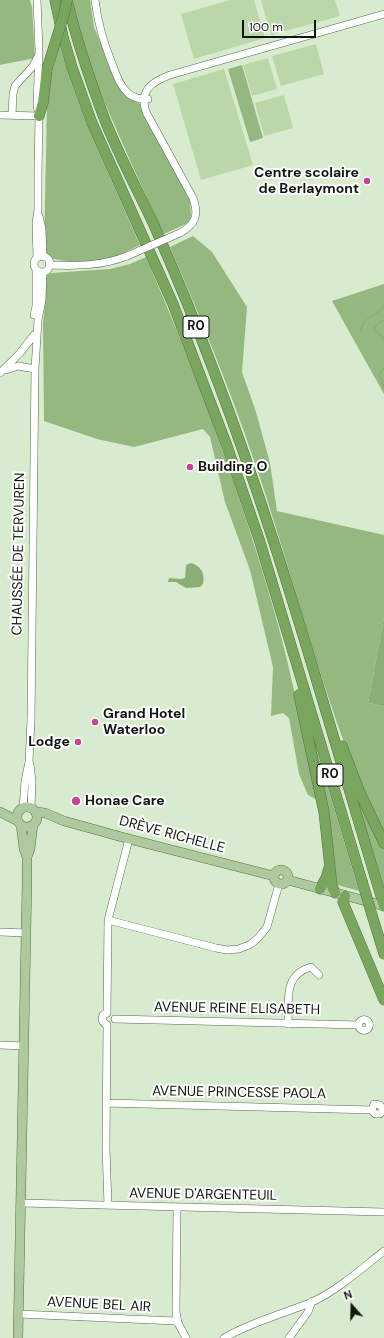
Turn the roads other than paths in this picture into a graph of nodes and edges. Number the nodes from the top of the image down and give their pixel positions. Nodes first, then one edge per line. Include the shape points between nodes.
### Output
1 (37, 0) edge
2 (55, 0) edge
3 (67, 0) edge
4 (95, 0) edge
5 (384, 14) edge
6 (38, 56) junction
7 (146, 99) junction
8 (0, 115) edge
9 (12, 115) junction
10 (39, 116) junction
11 (40, 257) junction
12 (49, 265) junction
13 (40, 271) junction
14 (34, 335) junction
15 (36, 347) junction
16 (20, 353) junction
17 (36, 358) junction
18 (35, 369) junction
19 (2, 372) edge
20 (298, 670) junction
21 (327, 717) junction
22 (27, 810) junction
23 (0, 811) edge
24 (64, 821) junction
25 (19, 823) junction
26 (35, 823) junction
27 (129, 839) junction
28 (384, 843) edge
29 (27, 857) junction
30 (330, 864) junction
31 (274, 876) junction
32 (288, 880) junction
33 (279, 884) junction
34 (320, 889) junction
35 (340, 895) junction
36 (384, 906) edge
37 (108, 920) junction
38 (0, 932) edge
39 (26, 933) junction
40 (384, 954) edge
41 (319, 975) dead end
42 (384, 1000) edge
43 (108, 1012) junction
44 (115, 1019) junction
45 (288, 1024) junction
46 (107, 1025) junction
47 (359, 1025) dead end
48 (0, 1045) edge
49 (24, 1046) junction
50 (106, 1103) junction
51 (372, 1110) dead end
52 (21, 1203) junction
53 (108, 1205) junction
54 (177, 1207) junction
55 (384, 1212) edge
56 (384, 1251) edge
57 (312, 1302) junction
58 (19, 1314) junction
59 (178, 1323) junction
60 (18, 1338) edge
61 (186, 1338) edge
62 (224, 1338) edge
63 (288, 1338) edge

1 - 6 street
2 - 20 highway, R0 via 72,67 92,122 173,304 227,446 259,540
3 - 10 highway, bridge via 47,69
3 - 21 highway, R0 via 85,65 104,118 182,292 240,441 272,534
4 - 7 street via 101,36 119,82 126,92 135,98
5 - 7 street via 161,79 153,82 148,88
6 - 9 street via 33,66 15,86 12,94
6 - 10 street
7 - 12 street, bridge via 146,112 190,193 195,206 194,222 180,233 111,262
8 - 9 street
9 - 10 street
10 - 11 street via 36,222
11 - 12 street via 48,260
11 - 13 street via 34,264
12 - 13 street
13 - 14 street, CHAUSSÉE DE TERVUREN
13 - 15 street, CHAUSSÉE DE TERVUREN via 42,300
14 - 15 street, CHAUSSÉE DE TERVUREN
14 - 16 street
15 - 17 street, CHAUSSÉE DE TERVUREN
16 - 17 street via 34,355
16 - 19 street
17 - 18 street, CHAUSSÉE DE TERVUREN
18 - 19 street via 18,366
18 - 22 street, CHAUSSÉE DE TERVUREN via 29,762 32,782
20 - 30 highway via 296,681 324,812
20 - 40 highway, R0, bridge
21 - 28 highway via 336,730 360,793
21 - 36 highway, R0
22 - 23 main road, DRÈVE RICHELLE
22 - 24 main road, DRÈVE RICHELLE
22 - 25 main road via 17,817
22 - 26 main road via 37,815
23 - 25 main road, DRÈVE RICHELLE
24 - 26 main road, DRÈVE RICHELLE
24 - 27 main road, DRÈVE RICHELLE
25 - 26 main road via 29,827
25 - 29 main road
26 - 29 main road
27 - 31 main road, DRÈVE RICHELLE
27 - 37 street
29 - 39 main road
30 - 34 highway
30 - 35 highway via 332,886
31 - 32 main road via 277,871 282,870 287,872
31 - 33 main road
32 - 33 main road
32 - 34 main road
33 - 37 street via 267,927 255,941 239,949 216,948
34 - 35 main road
35 - 36 main road
35 - 42 highway
37 - 43 street
38 - 39 street
39 - 49 main road
41 - 45 street via 311,967 291,981
43 - 44 street
43 - 46 street via 102,1019
44 - 45 street, AVENUE REINE ELISABETH
44 - 46 street
45 - 47 street, AVENUE REINE ELISABETH
46 - 50 street
48 - 49 street
49 - 52 main road
50 - 51 street, AVENUE PRINCESSE PAOLA
50 - 53 street
52 - 53 street, AVENUE D'ARGENTEUIL
52 - 58 main road
53 - 54 street, AVENUE D'ARGENTEUIL
54 - 55 street, AVENUE D'ARGENTEUIL
54 - 59 street
56 - 57 street via 331,1291
57 - 62 street via 245,1327
57 - 63 street via 308,1312
58 - 59 street, AVENUE BEL AIR
58 - 60 main road
59 - 61 street

